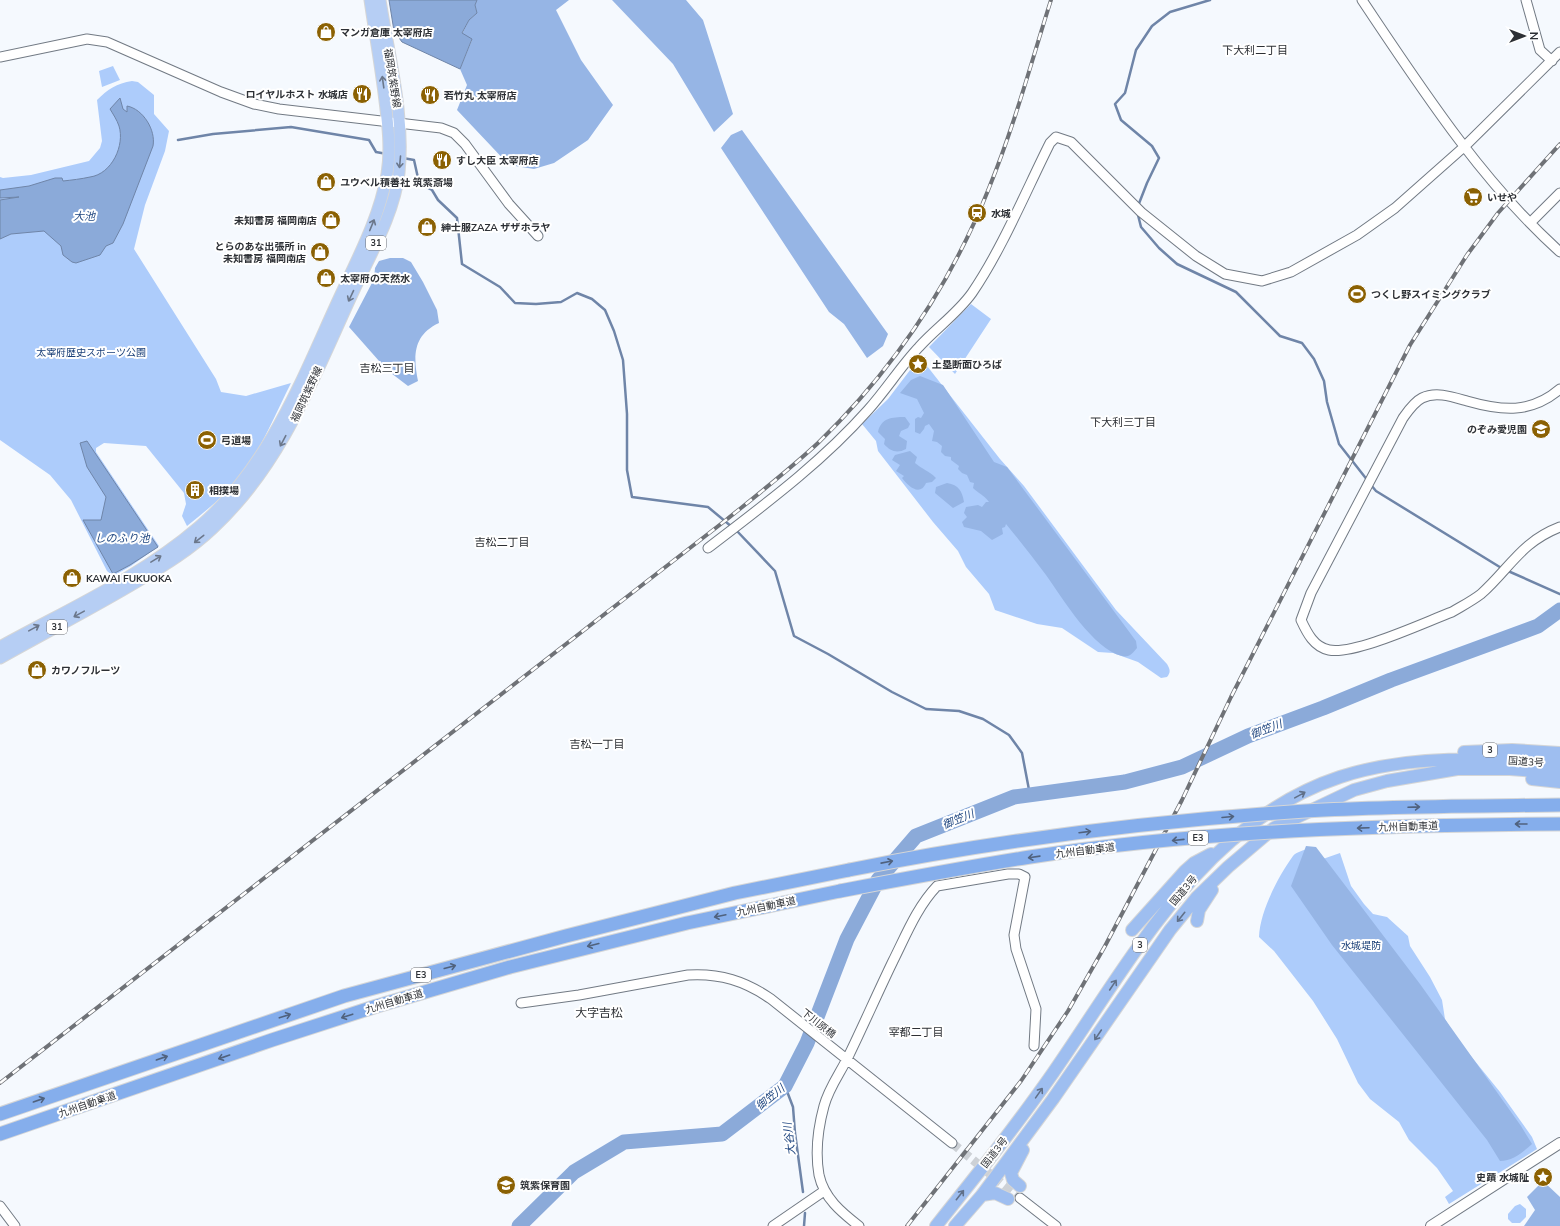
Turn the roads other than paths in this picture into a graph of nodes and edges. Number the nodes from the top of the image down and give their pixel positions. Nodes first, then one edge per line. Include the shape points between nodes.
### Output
1 (370, 0) edge
2 (380, 0) edge
3 (1362, 0) edge
4 (1526, 0) edge
5 (1560, 52) edge
6 (0, 57) edge
7 (1552, 61) junction
8 (388, 121) junction
9 (400, 123) junction
10 (1465, 146) junction
11 (1560, 193) edge
12 (1530, 223) junction
13 (538, 236) dead end
14 (1560, 252) edge
15 (1560, 389) edge
16 (1560, 527) edge
17 (708, 548) dead end
18 (0, 647) edge
19 (0, 658) edge
20 (1560, 753) edge
21 (1420, 760) junction
22 (1560, 764) edge
23 (1560, 773) edge
24 (1425, 774) junction
25 (1560, 782) edge
26 (1560, 805) edge
27 (1560, 824) edge
28 (1224, 846) junction
29 (1228, 867) junction
30 (1197, 921) dead end
31 (1132, 930) dead end
32 (521, 1003) dead end
33 (1034, 1046) dead end
34 (848, 1059) junction
35 (1053, 1099) junction
36 (1, 1113) edge
37 (0, 1134) edge
38 (952, 1143) tunnel mouth
39 (1559, 1144) edge
40 (824, 1191) junction
41 (1016, 1194) junction
42 (982, 1195) junction
43 (0, 1206) edge
44 (15, 1226) edge
45 (773, 1226) edge
46 (859, 1226) edge
47 (936, 1226) edge
48 (955, 1226) edge
49 (1056, 1226) edge
50 (1431, 1226) edge

8 -> 1 main road, 福岡筑紫野線 / 31
2 - 9 main road, 福岡筑紫野線 / 31
3 - 10 street
4 - 7 street via 1540,50
5 - 7 street
6 - 8 street via 86,39 107,42 254,104
7 - 10 street
8 - 9 street
18 -> 8 main road, 福岡筑紫野線 / 31 via 168,552 232,495 252,470 282,421 373,224 387,173
9 - 13 street via 441,128 454,133 509,204
9 -> 19 main road, 福岡筑紫野線 / 31 via 398,177 384,226 292,422 263,472 243,498 212,529 173,560 114,596
10 - 12 street
10 - 17 street via 1395,208 1357,235 1291,272 1262,281 1225,274 1196,256 1141,212 1072,142 1056,137 1050,143 985,274 970,295 919,347 868,410 830,449 766,504
11 - 12 street
12 - 14 street
15 - 16 street via 1538,403 1521,408 1507,409 1442,395 1430,395 1410,407 1311,593 1302,620 1311,640 1329,650 1348,650 1364,646 1452,612 1468,603 1481,594 1518,553 1535,539
20 - 21 highway, 3 via 1486,750 1447,753
21 - 22 highway, 国道3号 / 3 via 1506,759
28 -> 21 highway, 国道3号 / 3 via 1261,816 1306,792 1339,778
23 - 24 highway, 国道3号 / 3 via 1510,769 1457,769
24 - 25 highway via 1498,776
24 - 29 highway, 国道3号 / 3 via 1387,780 1354,790 1318,806 1274,828
36 -> 26 highway, 九州自動車道 / E3, bridge via 344,996 658,912 849,870 1029,838 1210,819 1306,811
27 -> 37 highway, 九州自動車道 / E3, bridge via 1434,825 1210,837 1031,857 840,891 686,923 502,969 272,1040
28 - 31 highway via 1194,863
47 -> 28 highway, 国道3号 / 3 via 1030,1106 1150,930
29 - 30 highway via 1203,903
29 -> 35 highway, 国道3号 / 3 via 1197,897 1170,930
32 - 34 street, 下川原橋 via 703,974 732,978 754,987
33 - 34 street via 1036,1009 1016,949 1014,935 1024,877 1019,874 1008,874 937,886 928,896 907,932
34 - 38 street, 下川原橋
34 - 40 street via 834,1081 820,1122 817,1156
35 - 41 highway via 1013,1168 1011,1178
35 - 42 highway, 国道3号 / 3
39 - 50 main road
40 - 45 street
40 - 46 street via 841,1212
41 - 42 highway via 995,1192
41 - 49 street
42 - 48 highway, 国道3号 / 3
43 - 44 street

